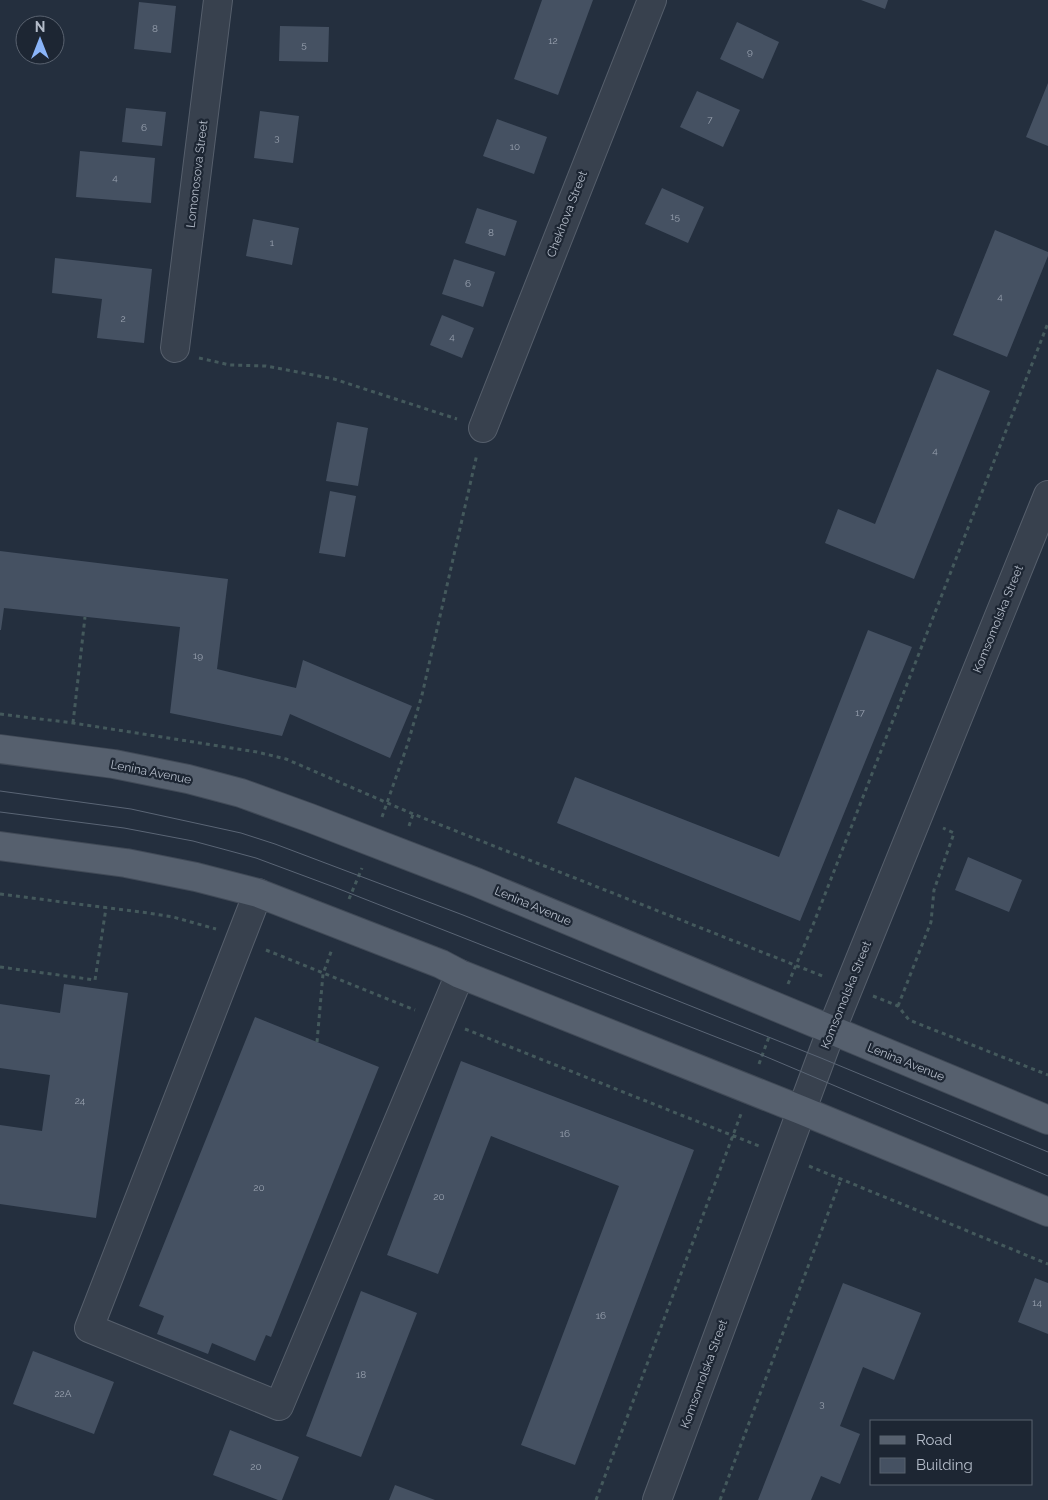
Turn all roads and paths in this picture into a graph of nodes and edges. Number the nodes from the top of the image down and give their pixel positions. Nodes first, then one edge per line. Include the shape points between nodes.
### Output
1 (218, 0) edge
2 (652, 0) edge
3 (1048, 323) edge
4 (175, 348) joint
5 (483, 428) junction
6 (1048, 495) edge
7 (85, 617) dead end
8 (0, 714) edge
9 (73, 724) junction
10 (0, 749) edge
11 (386, 803) junction
12 (917, 818) junction
13 (0, 846) edge
14 (258, 893) junction
15 (0, 894) edge
16 (106, 908) junction
17 (341, 924) junction
18 (240, 939) junction
19 (0, 966) edge
20 (795, 966) junction
21 (323, 974) junction
22 (460, 974) junction
23 (849, 987) junction
24 (898, 1006) junction
25 (779, 1009) junction
26 (441, 1020) junction
27 (831, 1031) junction
28 (318, 1042) dead end
29 (1048, 1075) edge
30 (750, 1089) junction
31 (801, 1110) junction
32 (1048, 1120) edge
33 (733, 1135) junction
34 (785, 1156) junction
35 (841, 1179) junction
36 (1048, 1212) edge
37 (1048, 1264) edge
38 (596, 1500) edge
39 (657, 1500) edge
40 (720, 1500) edge

1 - 4 street, Lomonosova Street
2 - 5 street, Chekhova Street
3 - 20 path
4 - 5 path via 230,365 266,366 334,379
5 - 11 path via 422,695
6 - 12 street, Komsomolska Street
7 - 9 path
8 - 9 path
9 - 11 path via 286,759
10 - 25 main road, Lenina Avenue via 114,764 241,793 476,882
11 - 20 path
12 - 23 street, Komsomolska Street
12 - 24 path via 954,833 934,890 931,922
13 - 14 main road via 126,864
14 - 17 main road
14 - 18 street
15 - 16 path
16 - 18 path via 173,918 211,927
16 - 19 path via 95,980
17 - 21 path
17 - 22 main road
18 - 21 path
18 - 26 street via 89,1328 279,1406
20 - 23 path
20 - 25 path
21 - 26 path
21 - 28 path
22 - 26 street
22 - 30 main road
23 - 24 path
23 - 27 street, Komsomolska Street
24 - 29 path via 909,1020
25 - 27 main road, Lenina Avenue
25 - 30 path
26 - 33 path
27 - 31 street, Komsomolska Street
27 - 32 main road, Lenina Avenue
30 - 31 main road
30 - 33 path
31 - 34 street, Komsomolska Street
31 - 36 main road
33 - 34 path
33 - 38 path
34 - 35 path
34 - 39 street, Komsomolska Street
35 - 37 path
35 - 40 path

